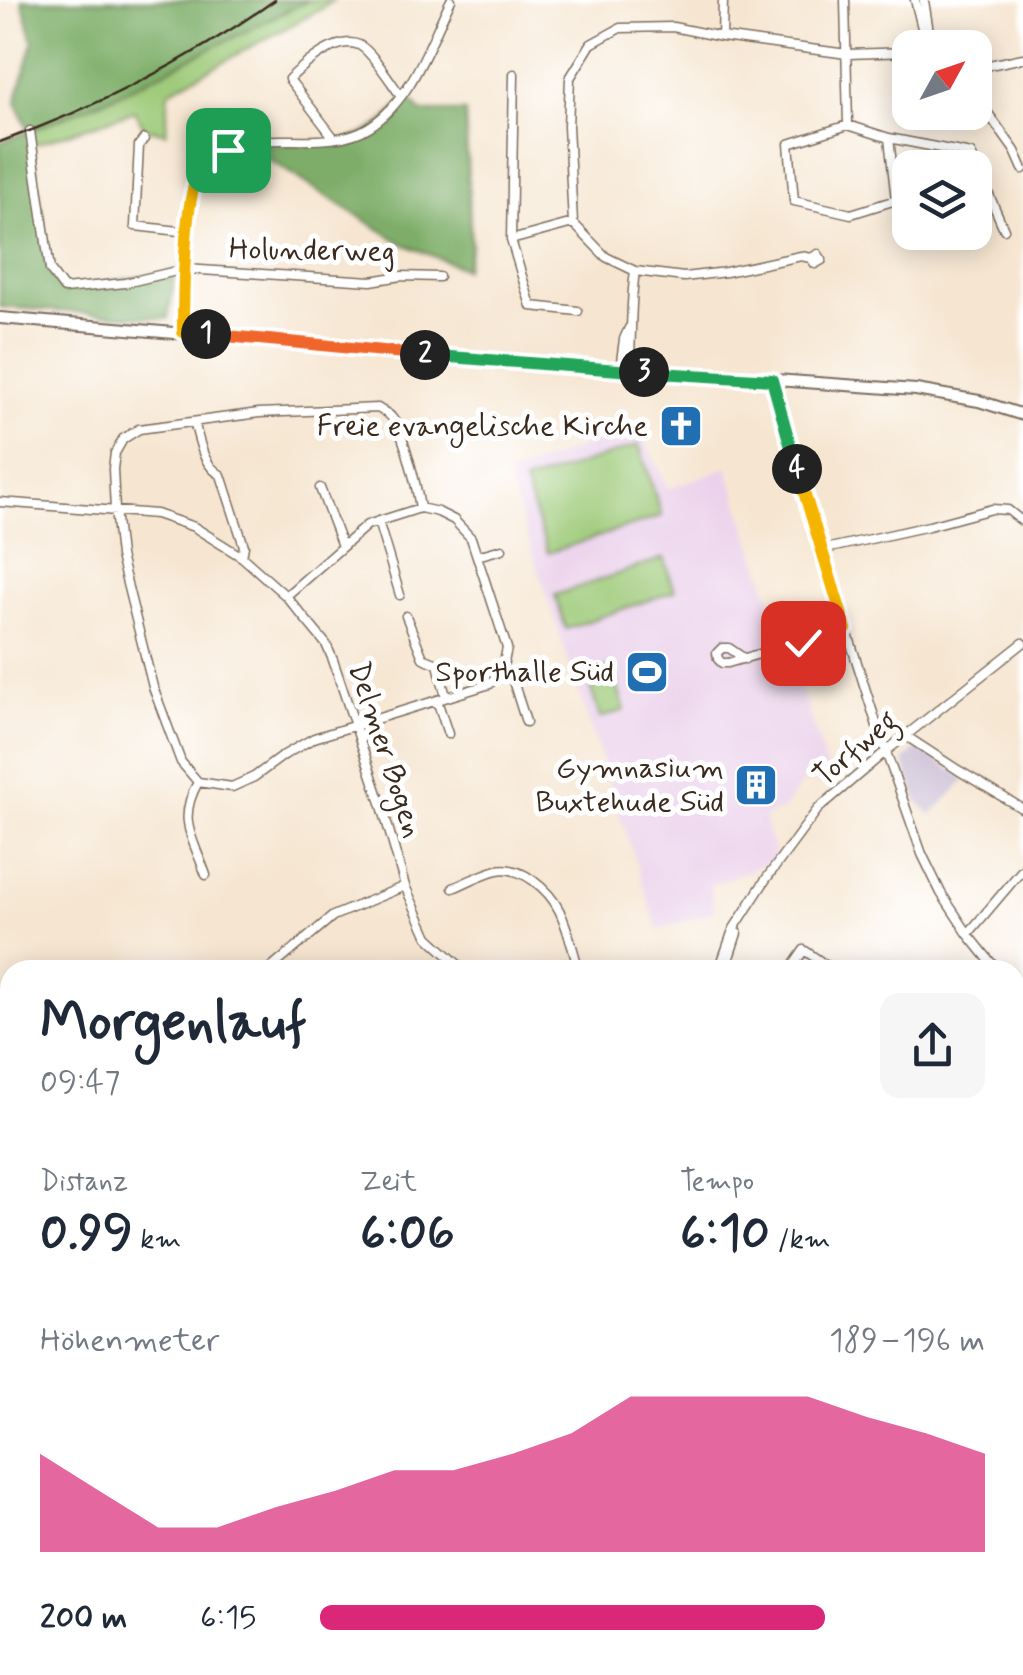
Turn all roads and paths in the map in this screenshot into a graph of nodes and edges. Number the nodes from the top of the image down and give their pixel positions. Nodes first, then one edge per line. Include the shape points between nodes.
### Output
1 (451, 0) edge
2 (723, 0) edge
3 (845, 0) edge
4 (921, 1) edge
5 (923, 30) edge
6 (722, 37) junction
7 (892, 53) edge
8 (847, 54) junction
9 (1023, 58) edge
10 (992, 64) edge
11 (514, 74) dead end
12 (401, 96) junction
13 (992, 119) edge
14 (848, 125) junction
15 (30, 131) dead end
16 (144, 138) dead end
17 (334, 138) junction
18 (889, 138) junction
19 (1023, 169) edge
20 (573, 223) junction
21 (1004, 229) dead end
22 (188, 232) junction
23 (511, 240) junction
24 (811, 258) dead end
25 (185, 270) junction
26 (635, 272) junction
27 (439, 278) dead end
28 (578, 311) dead end
29 (0, 318) edge
30 (183, 332) junction
31 (625, 370) junction
32 (772, 380) junction
33 (1023, 415) edge
34 (194, 422) junction
35 (320, 488) dead end
36 (0, 502) edge
37 (420, 508) junction
38 (115, 510) junction
39 (378, 522) junction
40 (1023, 522) edge
41 (342, 546) junction
42 (502, 549) dead end
43 (821, 550) junction
44 (477, 556) junction
45 (242, 557) junction
46 (286, 596) junction
47 (400, 596) dead end
48 (406, 616) dead end
49 (846, 629) junction
50 (1023, 643) edge
51 (744, 659) dead end
52 (503, 667) junction
53 (442, 698) junction
54 (526, 722) dead end
55 (355, 724) junction
56 (448, 734) dead end
57 (906, 736) junction
58 (885, 752) junction
59 (198, 782) junction
60 (1023, 809) edge
61 (1023, 869) edge
62 (206, 875) dead end
63 (405, 886) junction
64 (453, 888) dead end
65 (968, 934) junction
66 (281, 960) edge
67 (453, 960) edge
68 (576, 960) edge
69 (725, 960) edge
70 (797, 960) edge
71 (818, 960) edge
72 (990, 960) edge

1 - 12 street
2 - 6 street
3 - 8 street
4 - 5 street
6 - 8 street
6 - 20 street via 673,27 620,28 591,44 570,78
7 - 8 street
8 - 14 street
9 - 10 street
11 - 23 street
12 - 17 street via 370,126
12 - 17 street via 363,46 348,42 313,56 289,79
13 - 19 street
14 - 18 street
14 - 18 street via 789,144 794,201 851,214 896,200
15 - 25 street, Holunderweg via 50,270 64,290
16 - 22 street via 136,226
17 - 22 street via 261,140 228,150 198,176
18 - 21 street via 970,154
20 - 23 street
20 - 26 street via 606,257
22 - 25 street
23 - 28 street via 530,306
24 - 26 street via 684,277
25 - 27 street, Holunderweg via 371,282
25 - 30 street
26 - 31 street
29 - 30 main road
30 - 31 main road
31 - 32 main road
32 - 33 main road via 916,390
32 - 43 street
34 - 37 street via 378,408 393,418 401,436
34 - 38 street via 139,430 123,439 113,468
34 - 45 street via 206,461 221,475
35 - 41 street
36 - 38 street, Delmer Bogen
37 - 39 street
37 - 44 street via 454,520
38 - 45 street, Delmer Bogen via 194,526
38 - 59 street via 152,687 181,762
39 - 41 street
39 - 47 street
40 - 43 street via 1008,510 992,509
41 - 46 street
42 - 44 street
43 - 49 street
44 - 52 street via 507,648
45 - 46 street, Delmer Bogen
46 - 55 street, Delmer Bogen via 326,644
48 - 53 street via 423,658 438,664
49 - 51 street
49 - 58 street
50 - 57 street, Torfweg
52 - 53 street via 490,684
52 - 54 street
53 - 55 street
53 - 56 street
55 - 59 street via 314,738 232,787
55 - 63 street, Delmer Bogen
57 - 58 street, Torfweg
57 - 60 street
58 - 65 street via 934,878
58 - 69 street, Torfweg via 818,810 733,930
59 - 62 street via 186,817
61 - 65 street
63 - 66 street via 332,916
63 - 67 street, Delmer Bogen via 428,937
64 - 68 street via 500,869 521,873 560,910
65 - 72 street
70 - 71 street via 804,950

